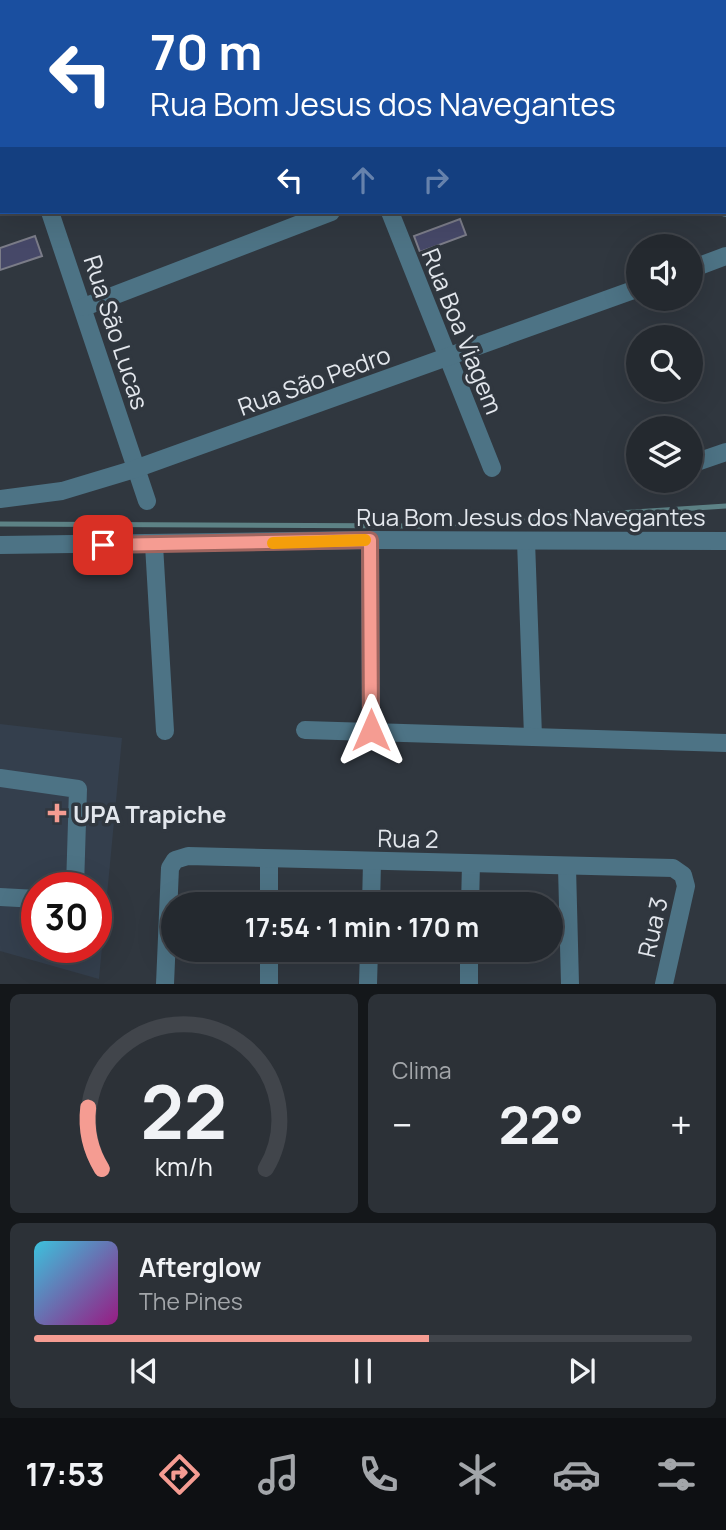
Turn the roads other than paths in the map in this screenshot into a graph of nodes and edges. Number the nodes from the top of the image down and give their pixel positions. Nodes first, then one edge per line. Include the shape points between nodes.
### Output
1 (51, 214) edge
2 (326, 214) edge
3 (391, 214) edge
4 (726, 256) edge
5 (703, 265) edge
6 (626, 293) edge
7 (85, 306) junction
8 (447, 358) junction
9 (726, 453) edge
10 (703, 460) edge
11 (492, 468) dead end
12 (135, 469) junction
13 (0, 499) edge
14 (147, 501) dead end
15 (370, 540) junction
16 (526, 541) junction
17 (726, 541) edge
18 (0, 545) edge
19 (154, 545) junction
20 (305, 730) dead end
21 (371, 730) junction
22 (165, 731) dead end
23 (533, 736) junction
24 (726, 743) edge
25 (0, 778) edge
26 (269, 859) junction
27 (372, 862) junction
28 (471, 864) junction
29 (567, 867) junction
30 (75, 872) edge
31 (686, 881) joint
32 (269, 892) edge
33 (371, 892) edge
34 (470, 892) edge
35 (0, 897) edge
36 (21, 898) edge
37 (269, 962) edge
38 (369, 962) edge
39 (469, 962) edge
40 (165, 984) edge
41 (269, 984) edge
42 (369, 984) edge
43 (469, 984) edge
44 (570, 984) edge
45 (664, 984) edge

1 - 7 street, Rua São Lucas
2 - 7 street
3 - 8 street, Rua Boa Viagem
4 - 5 street
6 - 8 street, Rua São Pedro
7 - 12 street, Rua São Lucas
8 - 11 street, Rua Boa Viagem
8 - 12 street, Rua São Pedro
9 - 10 street
12 - 13 street, Rua São Pedro via 62,491
12 - 14 street, Rua São Lucas
15 - 16 street, Rua Bom Jesus dos Navegantes
15 - 19 street, Rua Bom Jesus dos Navegantes
15 - 21 street
16 - 17 street, Rua Bom Jesus dos Navegantes
16 - 23 street
18 - 19 street, Rua Bom Jesus dos Navegantes
19 - 22 street
20 - 21 street
21 - 23 street
23 - 24 street
25 - 30 street via 78,789
26 - 27 street, Rua 2
26 - 32 street
26 - 40 street, Rua 2 via 179,857 170,868
27 - 28 street, Rua 2
27 - 33 street
28 - 29 street, Rua 2
28 - 34 street
29 - 31 street, Rua 2 via 673,868
29 - 44 street
31 - 45 street, Rua 3
35 - 36 street
37 - 41 street
38 - 42 street
39 - 43 street

